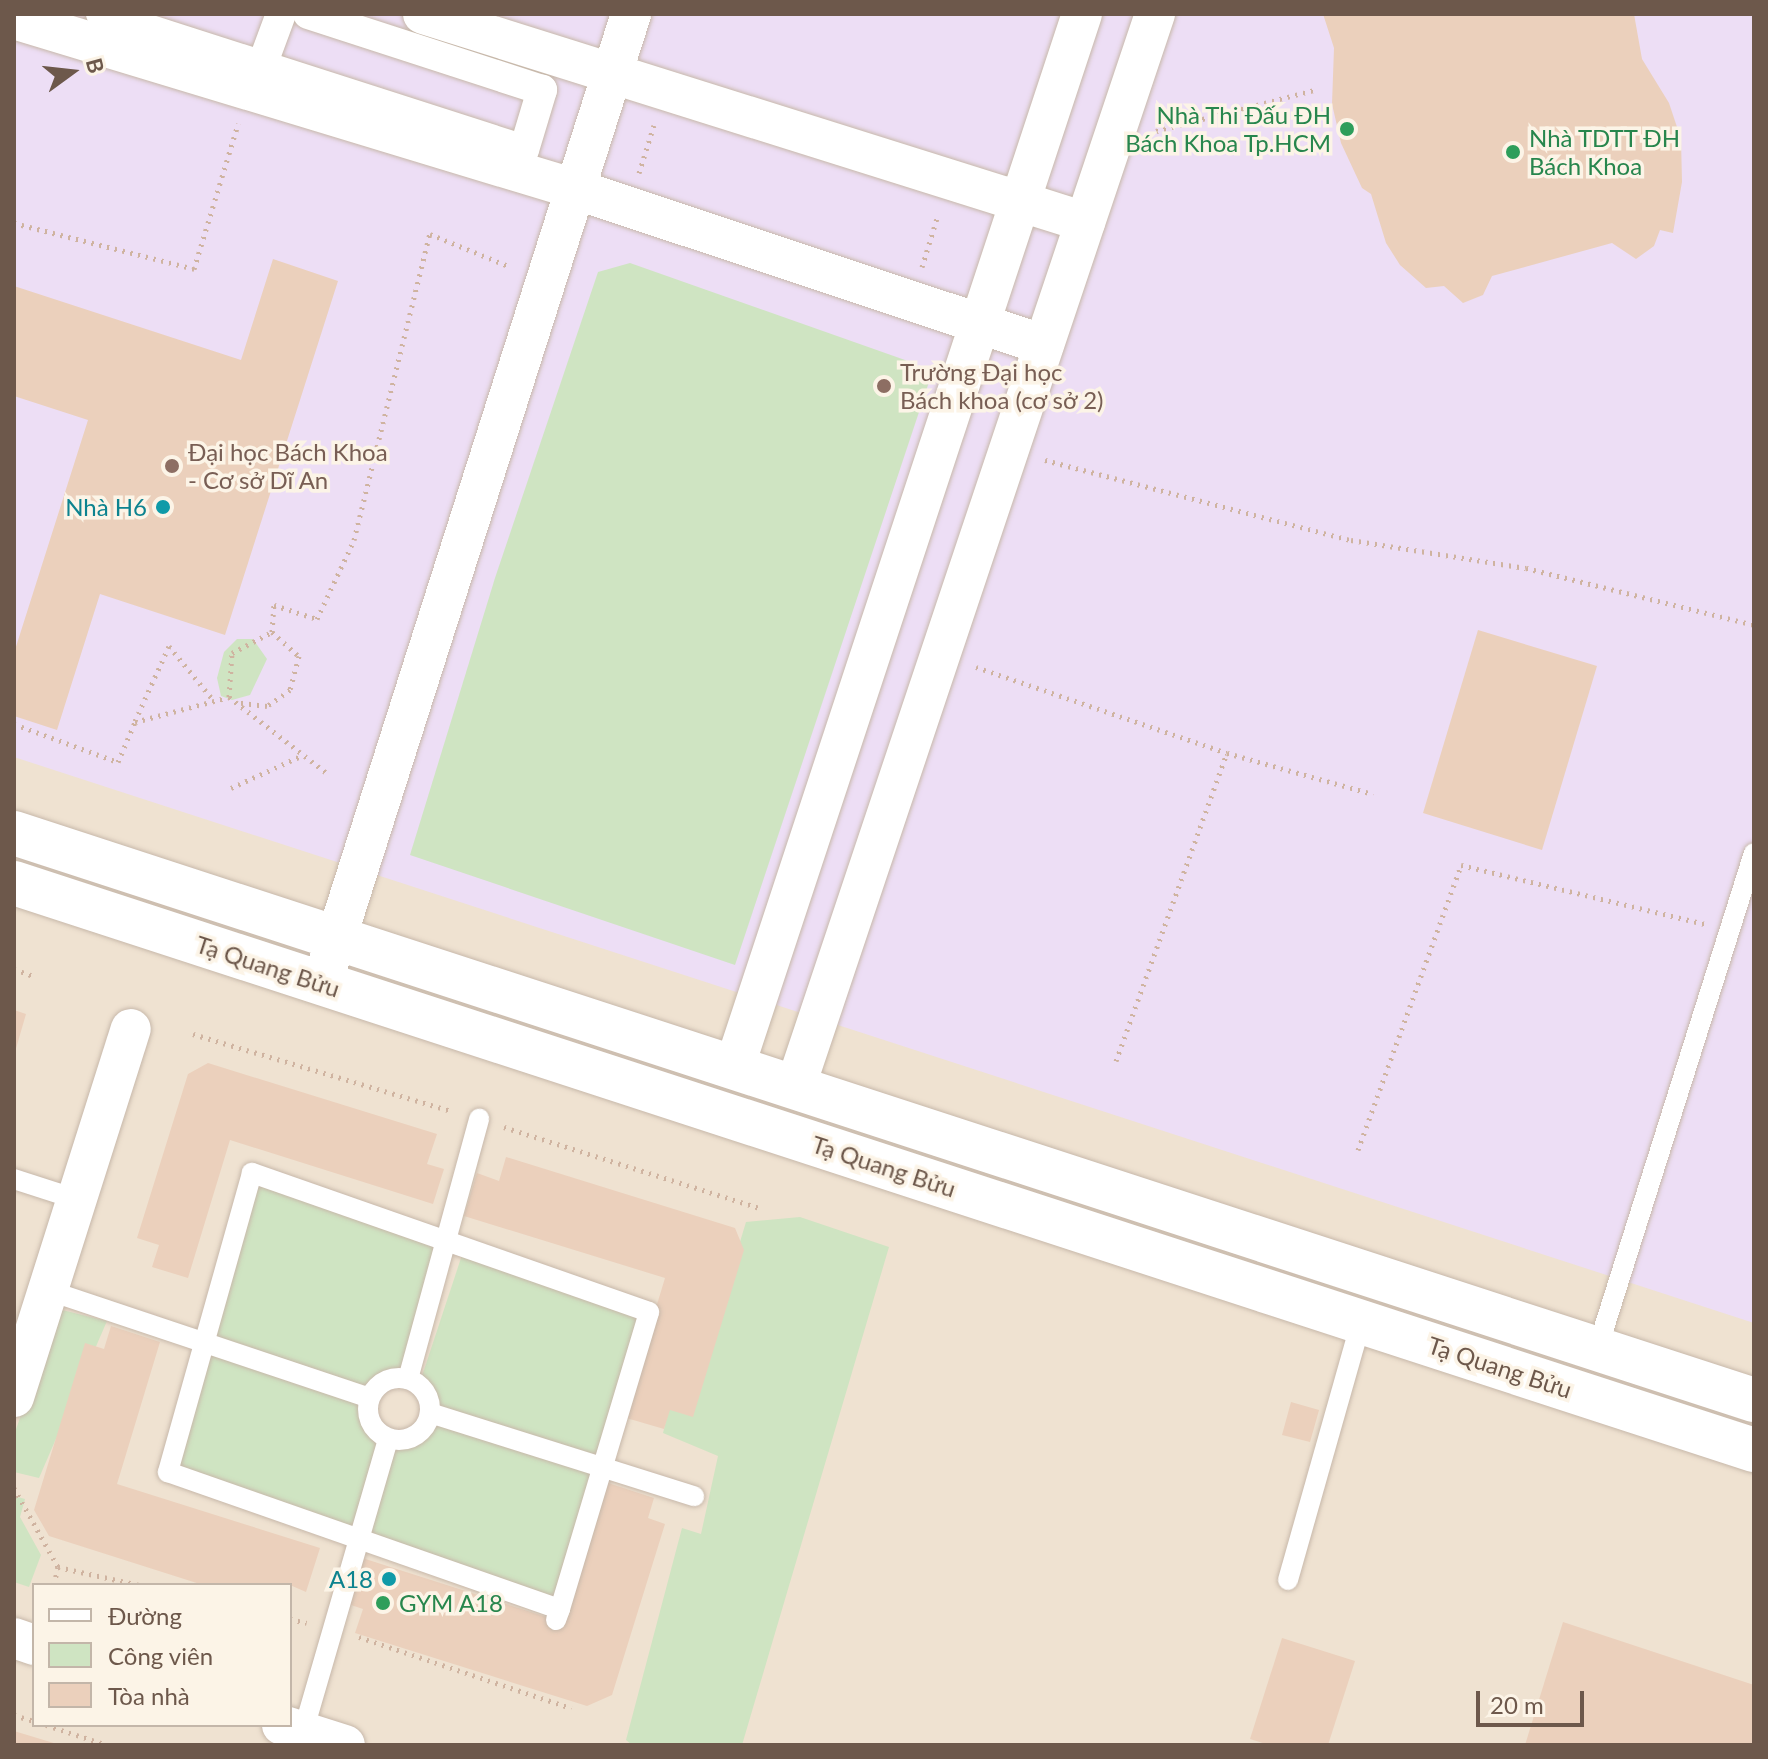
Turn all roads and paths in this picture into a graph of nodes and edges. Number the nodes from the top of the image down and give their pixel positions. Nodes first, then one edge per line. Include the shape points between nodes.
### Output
1 (101, 14) edge
2 (281, 14) edge
3 (308, 14) edge
4 (423, 14) edge
5 (631, 14) edge
6 (1082, 14) edge
7 (1155, 14) edge
8 (14, 19) edge
9 (474, 22) edge
10 (612, 72) junction
11 (255, 79) junction
12 (1318, 89) dead end
13 (670, 127) dead end
14 (1112, 142) junction
15 (636, 184) dead end
16 (575, 189) junction
17 (1020, 201) junction
18 (923, 209) dead end
19 (1085, 222) junction
20 (14, 223) edge
21 (919, 279) dead end
22 (545, 281) junction
23 (981, 322) junction
24 (1044, 345) junction
25 (1009, 450) junction
26 (1754, 625) edge
27 (272, 632) junction
28 (941, 654) junction
29 (232, 700) junction
30 (214, 701) junction
31 (851, 715) junction
32 (135, 722) junction
33 (14, 724) edge
34 (913, 736) junction
35 (1227, 753) junction
36 (303, 755) junction
37 (328, 774) dead end
38 (231, 788) dead end
39 (1373, 794) dead end
40 (14, 833) edge
41 (1754, 853) edge
42 (14, 883) edge
43 (1730, 931) junction
44 (334, 938) junction
45 (14, 969) edge
46 (33, 976) dead end
47 (322, 983) junction
48 (131, 1029) dead end
49 (1116, 1061) dead end
50 (734, 1068) junction
51 (795, 1088) junction
52 (479, 1119) dead end
53 (1358, 1150) dead end
54 (14, 1179) edge
55 (79, 1200) junction
56 (446, 1237) junction
57 (1375, 1277) junction
58 (50, 1291) junction
59 (1361, 1322) junction
60 (204, 1339) junction
61 (1597, 1350) junction
62 (408, 1379) junction
63 (14, 1397) edge
64 (369, 1398) junction
65 (1754, 1400) edge
66 (430, 1413) junction
67 (388, 1439) junction
68 (1754, 1450) edge
69 (603, 1466) junction
70 (14, 1488) edge
71 (694, 1496) dead end
72 (360, 1539) junction
73 (58, 1567) junction
74 (1288, 1580) dead end
75 (54, 1583) edge
76 (130, 1583) edge
77 (292, 1619) edge
78 (334, 1629) junction
79 (571, 1708) dead end
80 (52, 1727) edge
81 (293, 1728) edge
82 (107, 1745) edge
83 (345, 1745) edge

1 - 11 street
2 - 11 street
3 - 11 street via 542,90 524,150
4 - 9 street
5 - 10 street
6 - 17 street
7 - 14 street
8 - 11 street
9 - 10 street
10 - 16 street
10 - 17 street
11 - 16 street
11 - 20 path via 194,269
12 - 14 path
13 - 15 path via 655,122
14 - 19 street
16 - 22 street
16 - 23 street
17 - 19 street
17 - 23 street
18 - 21 path via 938,214
19 - 24 street
22 - 27 path via 430,234 354,540 317,619 274,605
22 - 44 street
23 - 24 street
23 - 31 street
24 - 25 street
25 - 26 path via 1351,540 1526,568
25 - 28 street
27 - 29 path via 232,653
27 - 29 path via 299,656 290,690 267,706
28 - 34 street
28 - 35 path
29 - 30 path
29 - 36 path
30 - 32 path
30 - 32 path via 169,646
31 - 34 street
31 - 50 street
32 - 33 path via 118,762
34 - 51 street
35 - 39 path
35 - 49 path
36 - 37 path
36 - 38 path
40 - 44 street, Tạ Quang Bửu
41 - 43 lane
42 - 47 street, Tạ Quang Bửu
43 - 53 path via 1461,865
43 - 61 lane
44 - 47 street
44 - 50 street, Tạ Quang Bửu
45 - 46 path
47 - 59 street, Tạ Quang Bửu
48 - 55 street
50 - 51 street, Tạ Quang Bửu
51 - 57 street, Tạ Quang Bửu
52 - 56 lane
54 - 55 lane
55 - 58 street
56 - 60 lane via 252,1173
56 - 62 lane
56 - 69 lane via 649,1312
57 - 59 street
57 - 61 street, Tạ Quang Bửu
58 - 60 lane
58 - 63 street
59 - 68 street, Tạ Quang Bửu
59 - 74 lane
60 - 64 lane
60 - 72 lane via 168,1472
61 - 65 street, Tạ Quang Bửu
62 - 64 lane via 389,1379
62 - 66 lane via 425,1392
64 - 67 lane via 368,1418
66 - 67 lane via 416,1436
66 - 69 lane
67 - 72 lane
69 - 71 lane
69 - 72 lane via 558,1614
70 - 73 path
72 - 78 lane
73 - 75 path
73 - 76 path
77 - 78 path
78 - 79 path
78 - 81 lane
80 - 82 path
81 - 83 street

